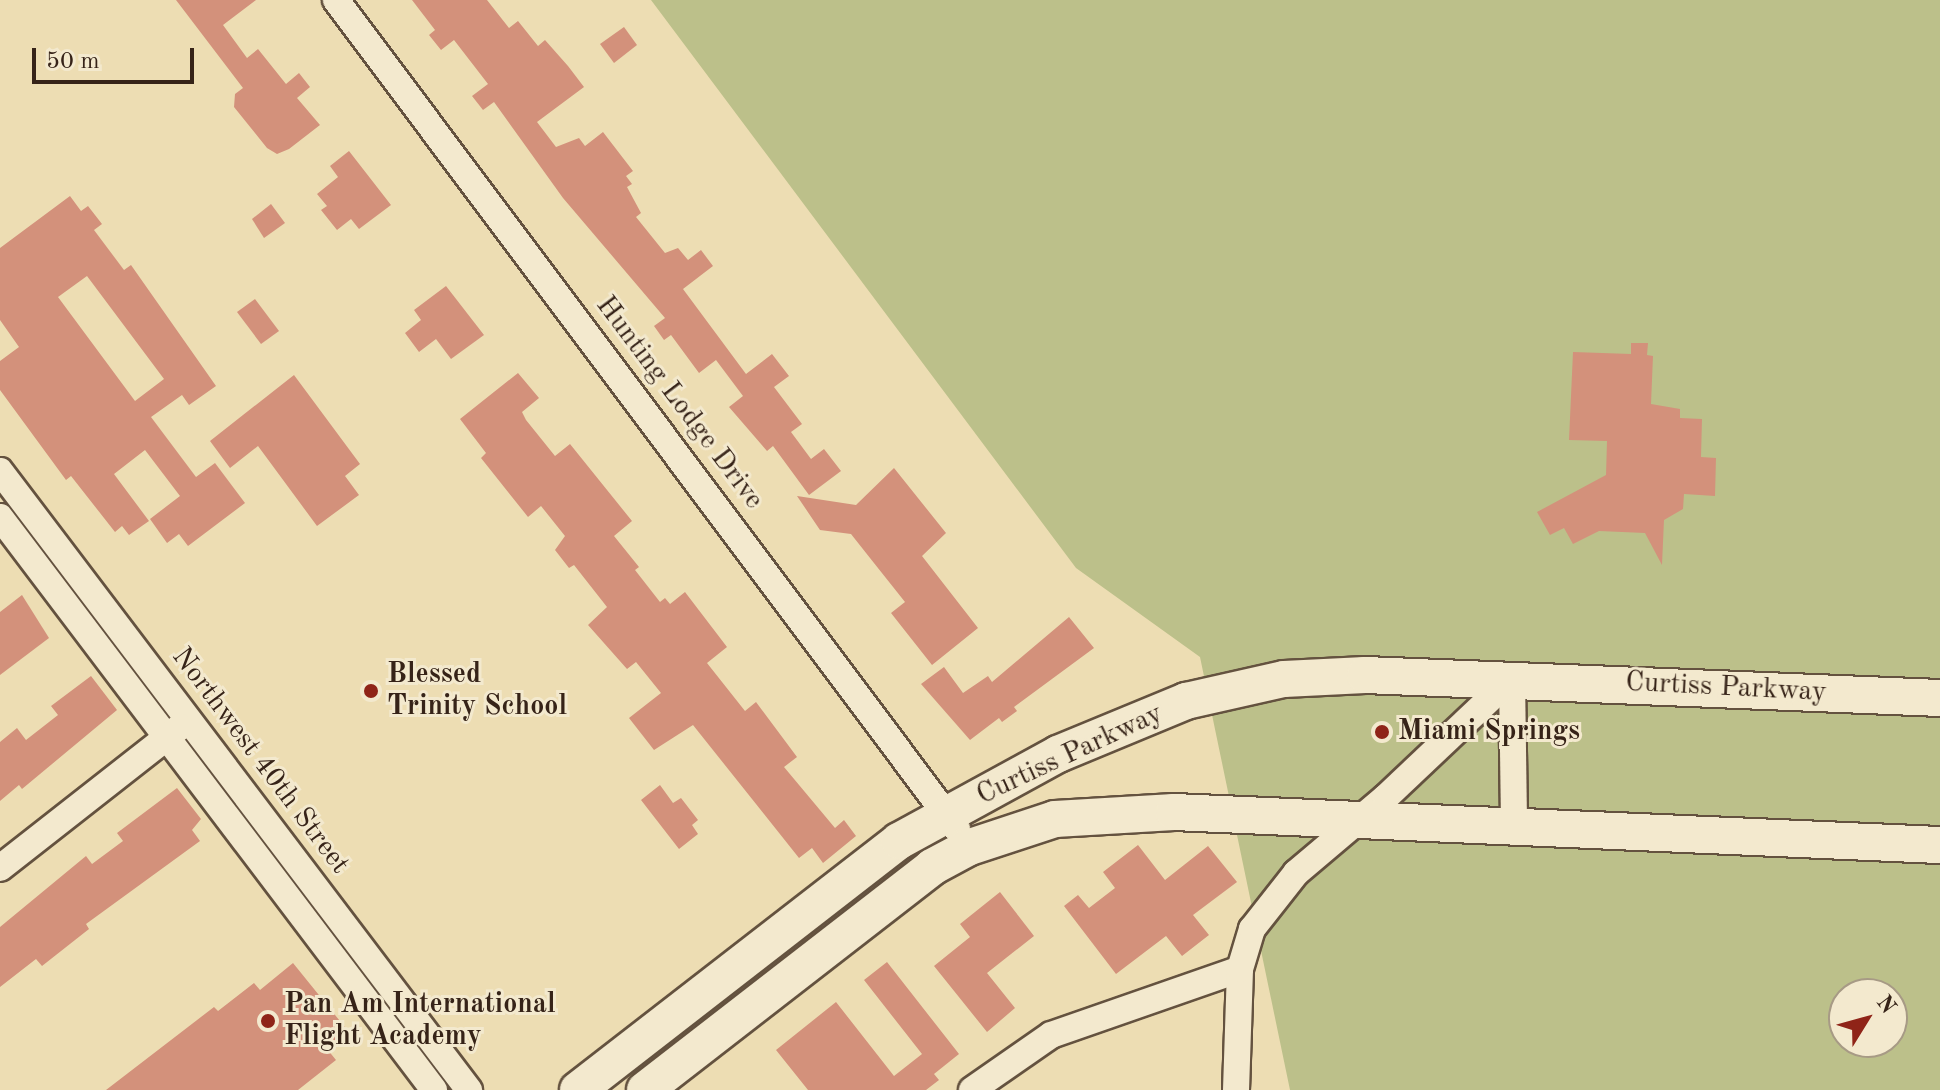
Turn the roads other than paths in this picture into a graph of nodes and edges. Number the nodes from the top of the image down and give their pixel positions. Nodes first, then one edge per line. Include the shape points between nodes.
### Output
1 (336, 0) edge
2 (0, 471) edge
3 (37, 519) junction
4 (5, 534) edge
5 (1512, 678) junction
6 (1940, 698) edge
7 (189, 720) junction
8 (167, 738) junction
9 (948, 813) junction
10 (1361, 819) junction
11 (1514, 825) junction
12 (1940, 845) edge
13 (967, 848) junction
14 (0, 868) edge
15 (1240, 969) junction
16 (434, 1090) edge
17 (469, 1090) edge
18 (578, 1090) edge
19 (645, 1090) edge
20 (972, 1090) edge
21 (1236, 1090) edge

1 - 9 street, Hunting Lodge Drive
2 - 3 street, Northwest 40th Street
3 - 4 street
3 - 7 street, Northwest 40th Street
4 - 8 street
5 - 6 main road, Curtiss Parkway
5 - 9 main road, Curtiss Parkway via 1326,675 1245,685 1130,720
5 - 10 street
5 - 11 street
7 - 8 street
7 - 17 street, Northwest 40th Street
8 - 14 street
8 - 16 street
9 - 13 street, Hunting Lodge Drive
9 - 18 main road, Curtiss Parkway via 851,874
10 - 11 main road, Curtiss Parkway
10 - 13 main road, Curtiss Parkway via 1101,813 1055,819
10 - 15 street via 1296,873 1252,929
11 - 12 main road, Curtiss Parkway
13 - 19 main road, Curtiss Parkway via 895,893
15 - 20 street via 1051,1035
15 - 21 street

